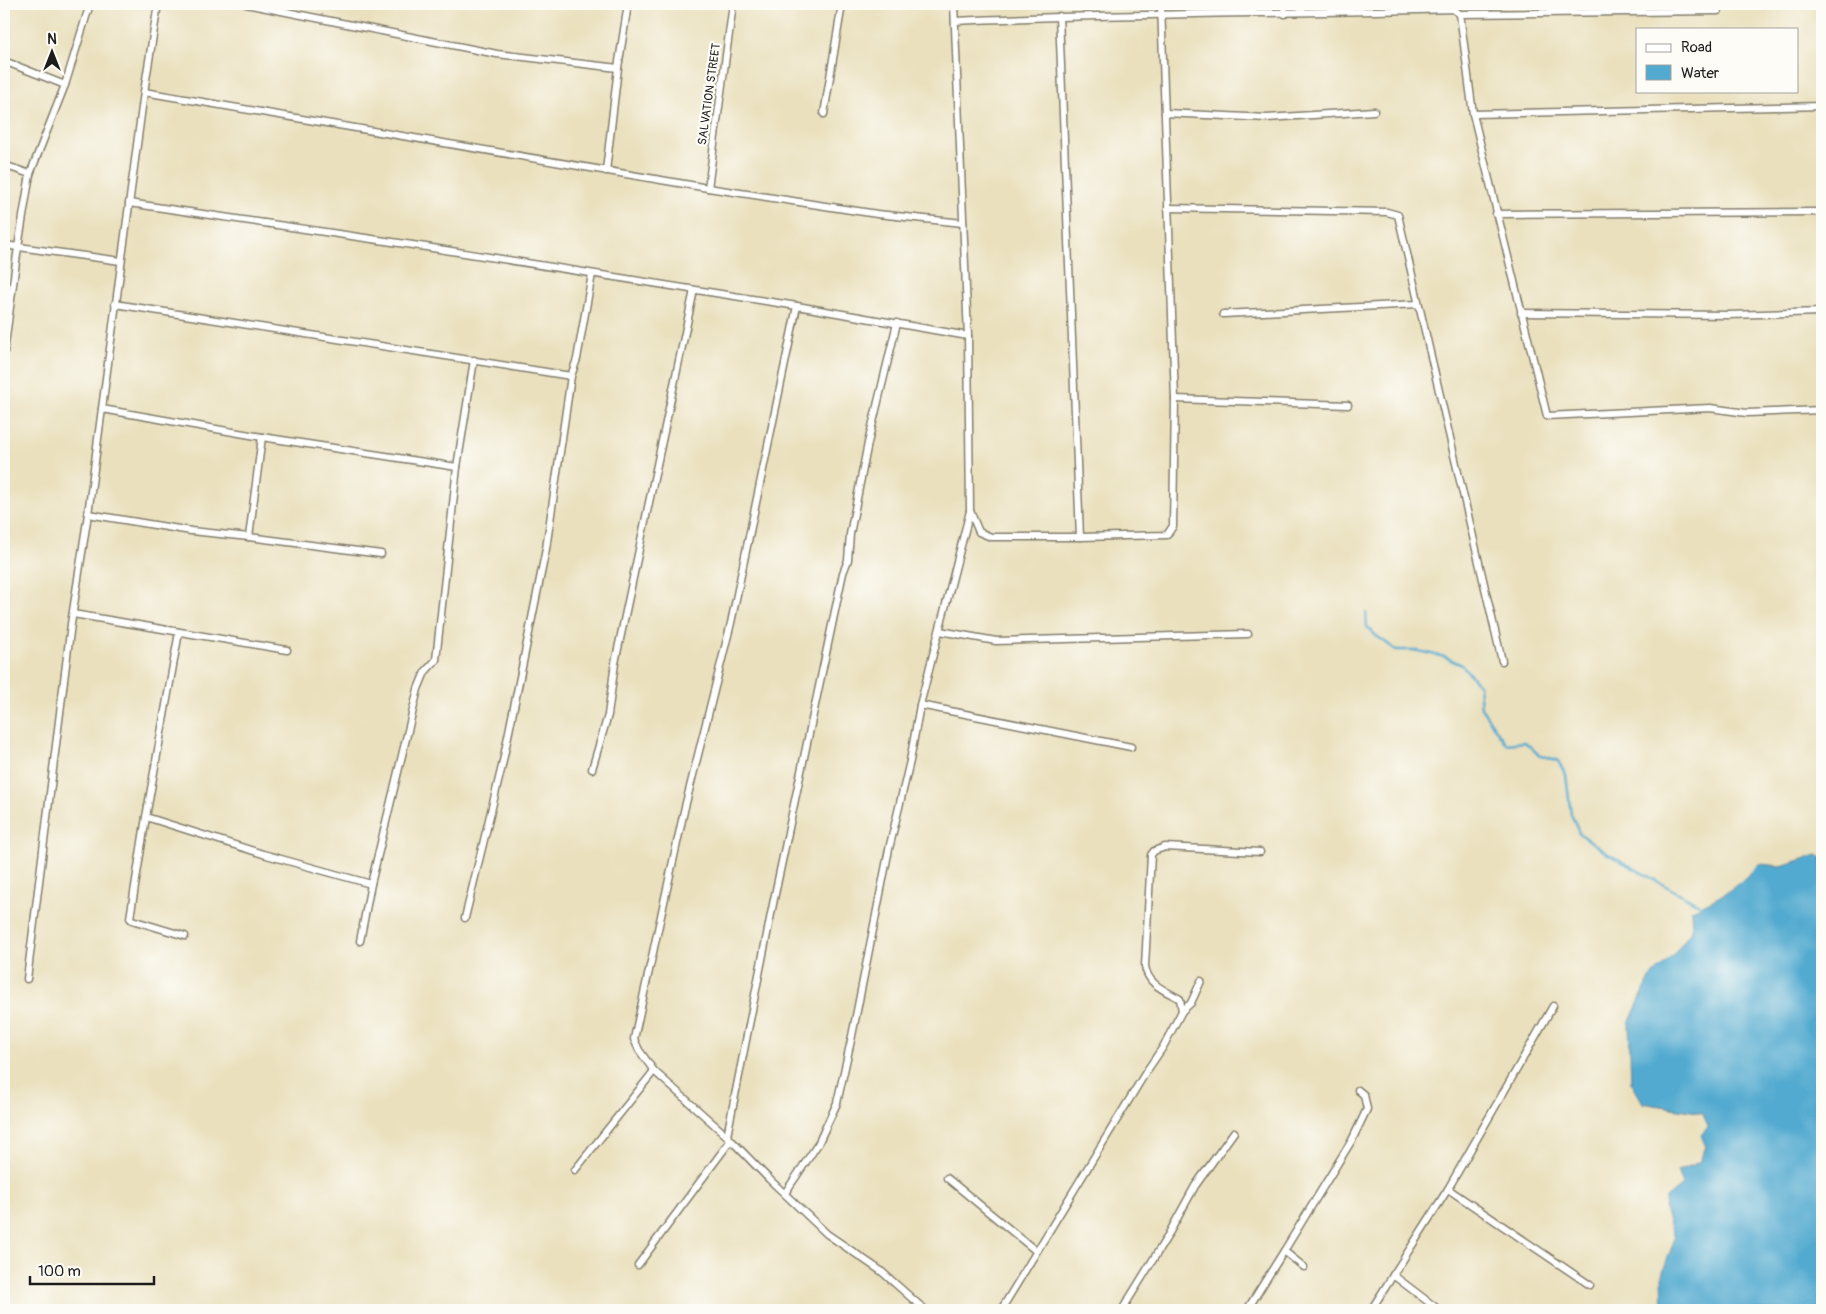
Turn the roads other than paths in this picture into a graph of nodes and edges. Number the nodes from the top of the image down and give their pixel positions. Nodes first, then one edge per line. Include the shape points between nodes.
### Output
1 (90, 4) edge
2 (158, 4) edge
3 (246, 4) edge
4 (628, 4) edge
5 (733, 4) edge
6 (842, 4) edge
7 (954, 4) edge
8 (1161, 4) edge
9 (1284, 4) edge
10 (1599, 4) edge
11 (1392, 7) edge
12 (1718, 11) dead end
13 (1601, 13) junction
14 (1162, 14) junction
15 (1285, 14) junction
16 (1460, 14) junction
17 (1059, 16) junction
18 (955, 21) junction
19 (4, 61) edge
20 (618, 68) junction
21 (65, 85) junction
22 (144, 92) junction
23 (1822, 106) edge
24 (1374, 111) dead end
25 (1165, 113) junction
26 (824, 114) dead end
27 (1473, 114) junction
28 (4, 165) edge
29 (606, 171) junction
30 (30, 174) junction
31 (708, 188) junction
32 (129, 203) junction
33 (1168, 208) junction
34 (1822, 212) edge
35 (1496, 214) junction
36 (963, 223) junction
37 (4, 245) edge
38 (18, 247) junction
39 (121, 261) junction
40 (592, 274) junction
41 (694, 290) junction
42 (115, 304) junction
43 (1418, 304) junction
44 (797, 306) junction
45 (1822, 312) edge
46 (1521, 313) junction
47 (1223, 314) dead end
48 (897, 323) junction
49 (968, 336) junction
50 (4, 352) edge
51 (474, 360) junction
52 (571, 376) junction
53 (1176, 399) junction
54 (1348, 405) dead end
55 (102, 409) junction
56 (1822, 410) edge
57 (262, 437) junction
58 (458, 467) junction
59 (970, 511) junction
60 (88, 514) junction
61 (249, 537) junction
62 (1080, 537) junction
63 (381, 554) dead end
64 (73, 614) junction
65 (940, 631) junction
66 (179, 632) junction
67 (1248, 634) dead end
68 (287, 650) dead end
69 (1502, 662) dead end
70 (920, 704) junction
71 (1131, 747) dead end
72 (592, 769) dead end
73 (146, 817) junction
74 (1260, 852) dead end
75 (371, 884) junction
76 (465, 918) dead end
77 (185, 936) dead end
78 (360, 941) dead end
79 (27, 979) dead end
80 (1201, 980) dead end
81 (1553, 1006) dead end
82 (1182, 1011) junction
83 (654, 1071) junction
84 (1358, 1090) dead end
85 (1234, 1132) dead end
86 (729, 1138) junction
87 (575, 1170) dead end
88 (947, 1178) dead end
89 (1448, 1189) junction
90 (785, 1194) junction
91 (1036, 1251) junction
92 (1284, 1252) junction
93 (638, 1265) dead end
94 (1304, 1267) dead end
95 (1392, 1275) junction
96 (1590, 1285) dead end
97 (925, 1310) edge
98 (1001, 1310) edge
99 (1122, 1310) edge
100 (1247, 1310) edge
101 (1371, 1310) edge
102 (1439, 1310) edge

1 - 21 street
2 - 22 street
3 - 20 street via 497,54
4 - 20 street
5 - 31 street, SALVATION STREET
6 - 26 street
7 - 18 street
8 - 14 street
9 - 15 street
10 - 13 street
11 - 15 street
11 - 16 street via 1453,9
12 - 13 street
13 - 16 street
14 - 15 street
14 - 17 street
14 - 25 street
16 - 27 street
17 - 18 street
17 - 62 street
18 - 36 street
19 - 21 street
20 - 29 street
21 - 30 street
22 - 29 street
22 - 32 street
23 - 27 street
24 - 25 street via 1267,118
25 - 33 street
27 - 35 street
28 - 30 street
29 - 31 street
30 - 38 street
31 - 36 street via 877,214
32 - 39 street
32 - 40 street
33 - 43 street via 1392,212 1398,215
33 - 53 street
34 - 35 street
35 - 46 street
36 - 49 street
37 - 38 street
38 - 39 street
38 - 50 street
39 - 42 street
40 - 41 street
40 - 52 street
41 - 44 street
41 - 72 street via 634,570 608,715
42 - 51 street
42 - 55 street
43 - 47 street
43 - 69 street
44 - 48 street
44 - 83 street via 731,623 684,810 634,1040
45 - 46 street via 1729,315
46 - 56 street via 1547,416 1710,408 1747,413
48 - 49 street
48 - 86 street via 862,472 848,560 776,890
49 - 59 street
51 - 52 street
51 - 58 street
52 - 76 street via 546,549 502,766
53 - 54 street
53 - 62 street via 1173,526 1167,534
55 - 57 street
55 - 60 street
57 - 58 street
57 - 61 street
58 - 75 street via 436,660 418,689
59 - 62 street via 979,532 992,537
59 - 65 street
60 - 61 street
60 - 64 street
61 - 63 street
64 - 66 street
64 - 79 street
65 - 67 street via 996,640
65 - 70 street
66 - 68 street
66 - 73 street
70 - 71 street
70 - 90 street via 837,1102 818,1144
73 - 75 street
73 - 77 street via 130,918
74 - 82 street via 1165,847 1151,855 1146,976 1180,999
75 - 78 street
80 - 82 street via 1191,1002
81 - 89 street
82 - 91 street
83 - 86 street
83 - 87 street
84 - 92 street via 1364,1095 1367,1110
85 - 99 street via 1195,1186
86 - 90 street
86 - 93 street
88 - 91 street
89 - 95 street
89 - 96 street
90 - 97 street via 827,1234 880,1271
91 - 98 street
92 - 94 street
92 - 100 street
95 - 101 street
95 - 102 street

